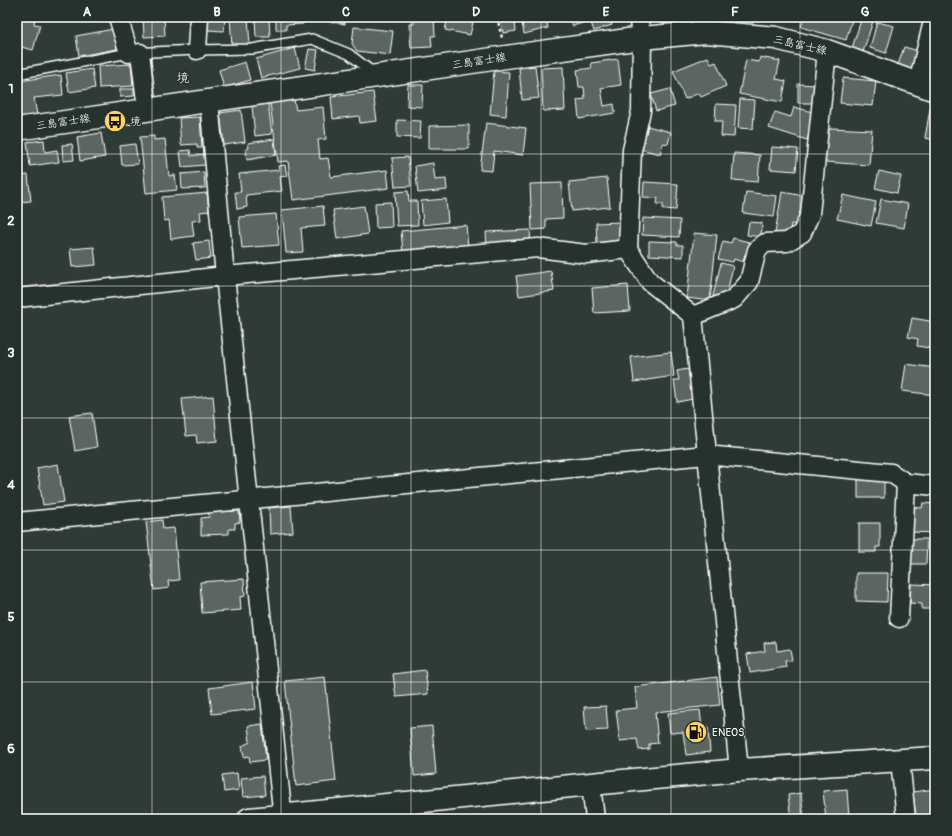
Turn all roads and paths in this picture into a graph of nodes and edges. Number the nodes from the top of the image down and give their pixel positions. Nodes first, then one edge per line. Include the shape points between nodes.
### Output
1 (118, 17) edge
2 (199, 17) edge
3 (638, 17) edge
4 (934, 17) edge
5 (705, 25) edge
6 (642, 38) junction
7 (197, 50) junction
8 (827, 51) junction
9 (134, 53) junction
10 (17, 74) edge
11 (379, 76) junction
12 (926, 87) edge
13 (209, 101) junction
14 (147, 109) junction
15 (17, 129) edge
16 (628, 249) junction
17 (225, 276) junction
18 (17, 298) edge
19 (693, 316) junction
20 (706, 455) junction
21 (906, 483) junction
22 (935, 486) edge
23 (249, 499) junction
24 (17, 522) edge
25 (898, 618) dead end
26 (935, 758) edge
27 (900, 760) junction
28 (738, 770) junction
29 (591, 784) junction
30 (283, 817) edge
31 (249, 819) edge
32 (595, 819) edge
33 (906, 819) edge

1 - 9 street
2 - 7 street
3 - 6 street
4 - 12 street
5 - 6 main road, 三島富士線
5 - 8 main road, 三島富士線 via 776,38
6 - 11 main road, 三島富士線
6 - 16 street via 641,111 632,150
7 - 9 lane
7 - 11 lane via 252,49 312,39 349,54
8 - 12 main road, 三島富士線
8 - 19 street via 810,214 802,233 786,242 765,243 757,250 749,282 734,299
9 - 10 lane
9 - 14 street
11 - 13 main road, 三島富士線
13 - 14 main road, 三島富士線
13 - 17 street
14 - 15 main road, 三島富士線
16 - 17 street via 586,254 538,248
16 - 19 street via 650,282
17 - 18 street
17 - 23 street
19 - 20 street
20 - 21 street via 892,473
20 - 23 street
20 - 28 street
21 - 22 street
21 - 25 street
23 - 24 street
23 - 30 street
26 - 27 main road
27 - 28 main road
27 - 33 street
28 - 29 main road
29 - 30 main road
29 - 32 street
30 - 31 main road

